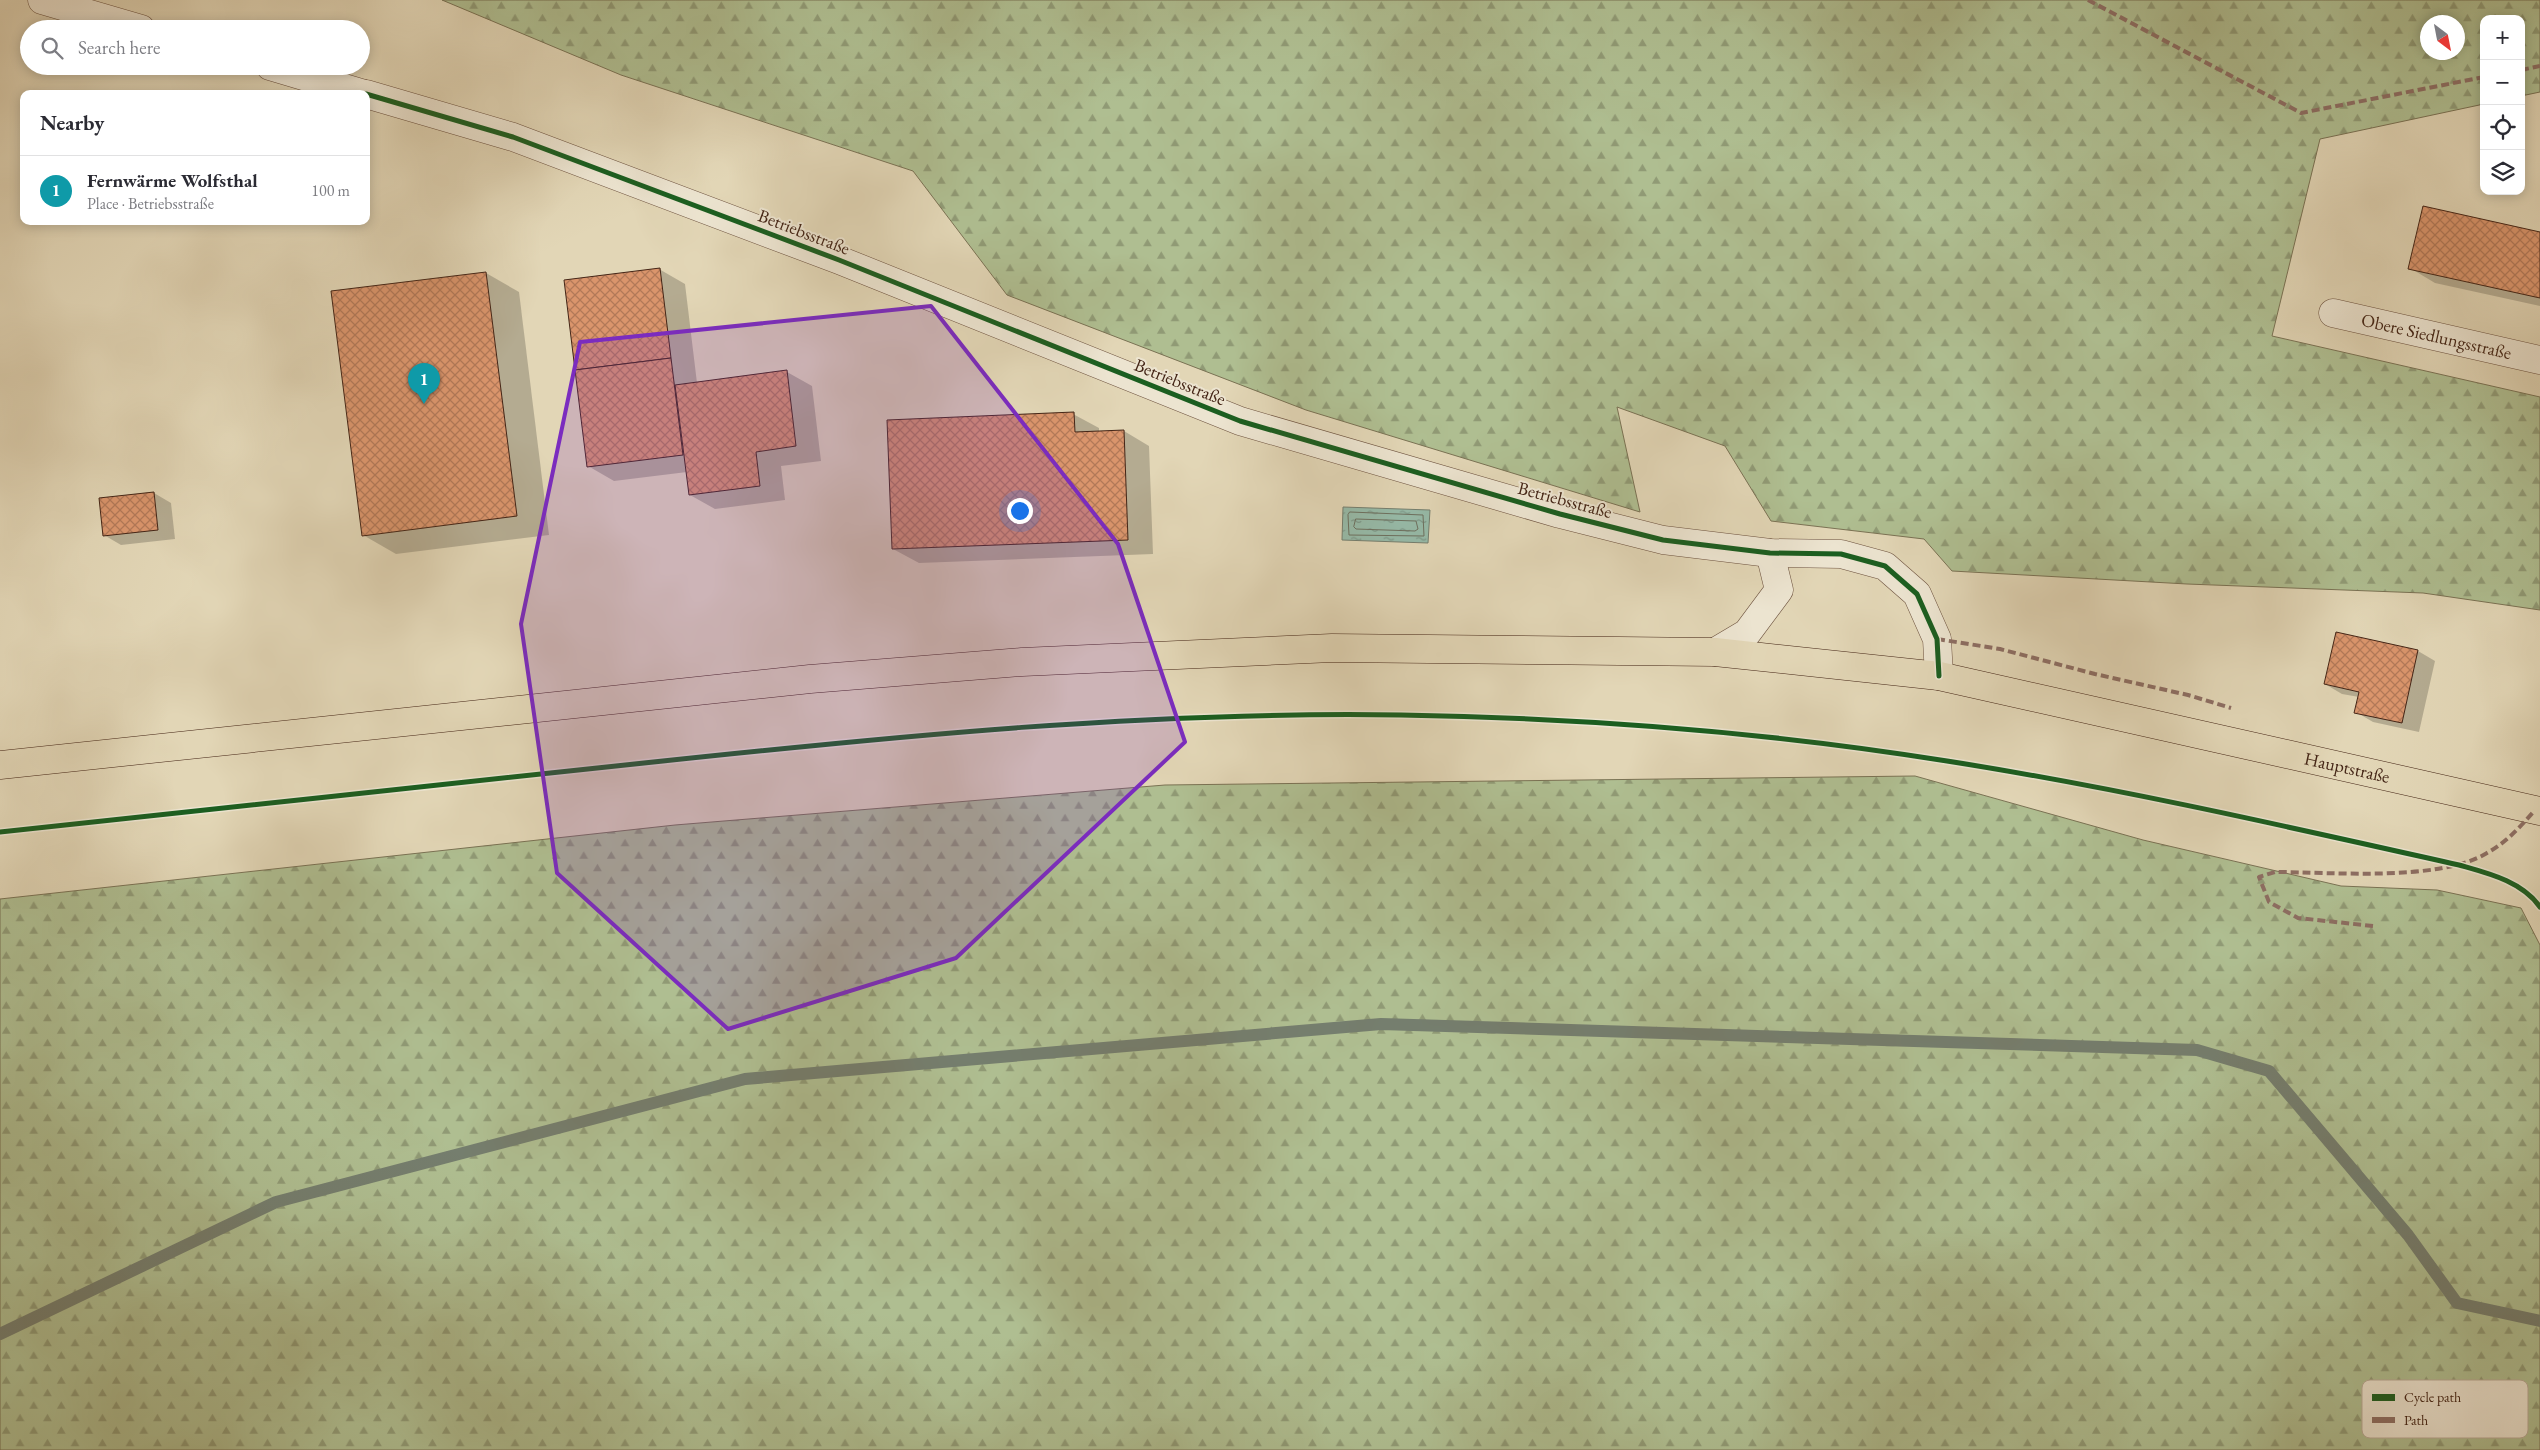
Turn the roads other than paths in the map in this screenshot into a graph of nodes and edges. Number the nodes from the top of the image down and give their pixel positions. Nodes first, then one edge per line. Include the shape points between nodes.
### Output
1 (42, 0) edge
2 (110, 20) edge
3 (301, 75) edge
4 (351, 90) edge
5 (370, 95) edge
6 (2333, 314) dead end
7 (2540, 360) edge
8 (1770, 553) junction
9 (1715, 652) junction
10 (1939, 676) junction
11 (0, 765) edge
12 (2540, 811) edge

1 - 2 street
3 - 4 street, Betriebsstraße
5 - 8 street, Betriebsstraße via 522,140 839,260 1240,421 1560,514 1663,540
6 - 7 street, Obere Siedlungsstraße
8 - 9 street via 1779,590 1747,633
8 - 10 street, Betriebsstraße via 1841,554 1884,566 1917,594 1936,639
9 - 10 main road, Hauptstraße
9 - 11 main road, Hauptstraße via 1332,648 1022,662 810,679
10 - 12 main road, Hauptstraße

